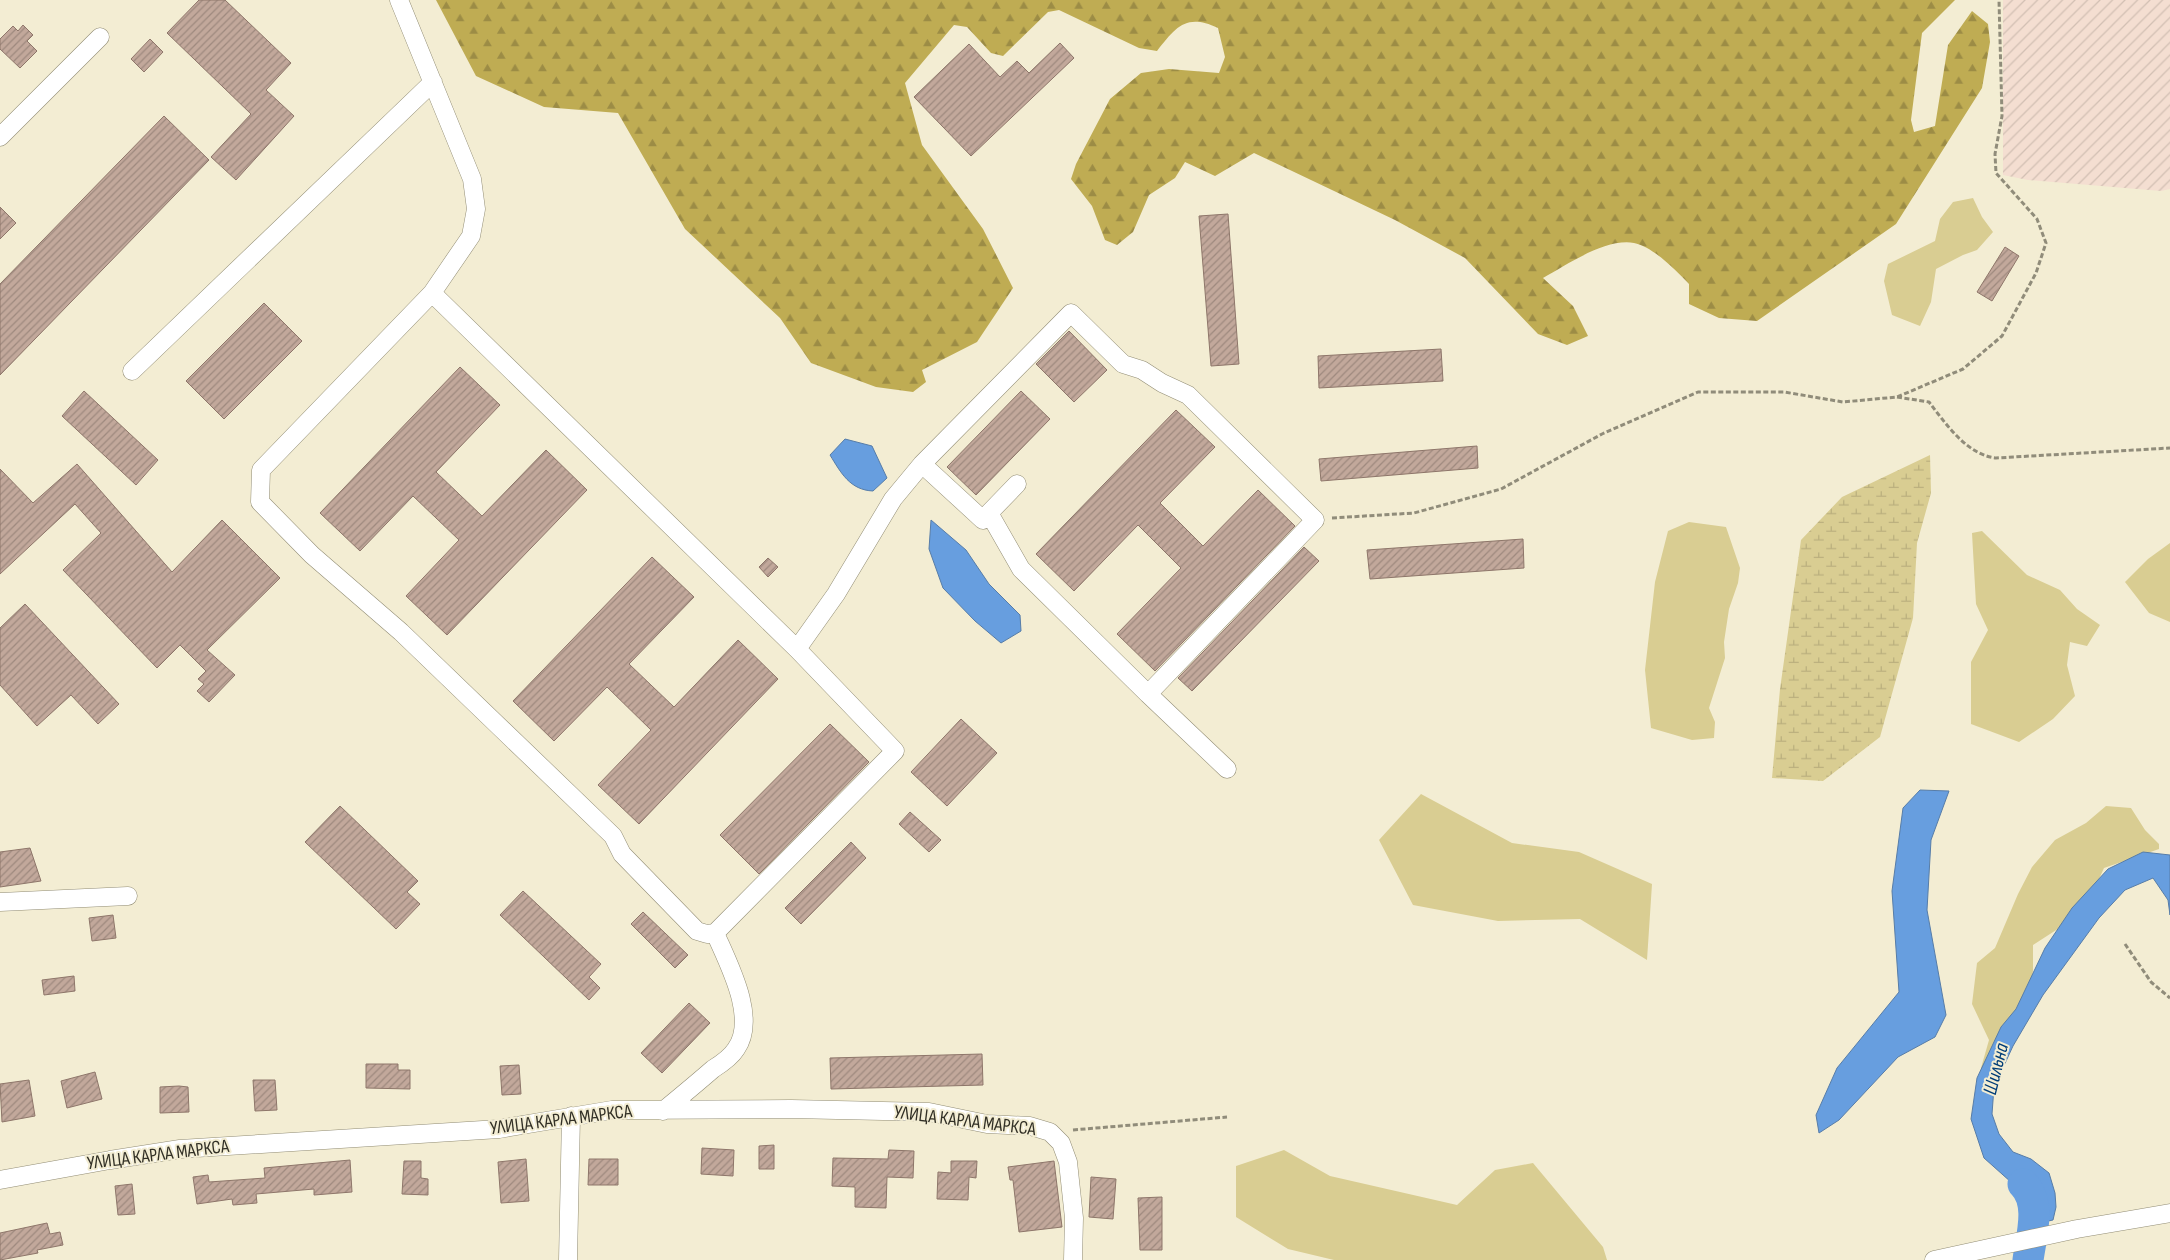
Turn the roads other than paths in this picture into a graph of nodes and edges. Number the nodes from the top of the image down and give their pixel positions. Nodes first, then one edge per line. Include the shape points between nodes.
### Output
1 (399, 0) edge
2 (100, 37) dead end
3 (434, 82) junction
4 (0, 137) edge
5 (432, 293) junction
6 (132, 371) dead end
7 (922, 464) junction
8 (1017, 484) dead end
9 (989, 513) junction
10 (797, 649) junction
11 (1148, 694) junction
12 (1227, 769) dead end
13 (128, 896) dead end
14 (0, 902) edge
15 (715, 933) junction
16 (663, 1110) junction
17 (571, 1116) junction
18 (0, 1180) edge
19 (2170, 1214) edge
20 (568, 1260) edge
21 (1073, 1260) edge
22 (1934, 1260) edge

1 - 3 street
2 - 4 street
3 - 5 street via 472,179 476,209 471,236
3 - 6 street
5 - 10 street
5 - 15 street via 260,470 260,502 312,555 401,632 612,836 622,854 697,931
7 - 9 street via 983,520
7 - 10 street via 893,499 836,594
7 - 11 street via 1071,313 1123,364 1142,370 1188,395 1315,520
8 - 9 street
9 - 11 street via 1022,569
10 - 15 street via 895,751
11 - 12 street
13 - 14 street
15 - 16 street via 738,985 742,1035 736,1049 726,1059
16 - 17 street, УЛИЦА КАРЛА МАРКСА via 612,1110
16 - 21 street, УЛИЦА КАРЛА МАРКСА via 929,1112 987,1124 1030,1126 1050,1132 1061,1143 1068,1162 1074,1218
17 - 18 street, УЛИЦА КАРЛА МАРКСА via 499,1128 180,1149
17 - 20 street
19 - 22 street via 2078,1229

